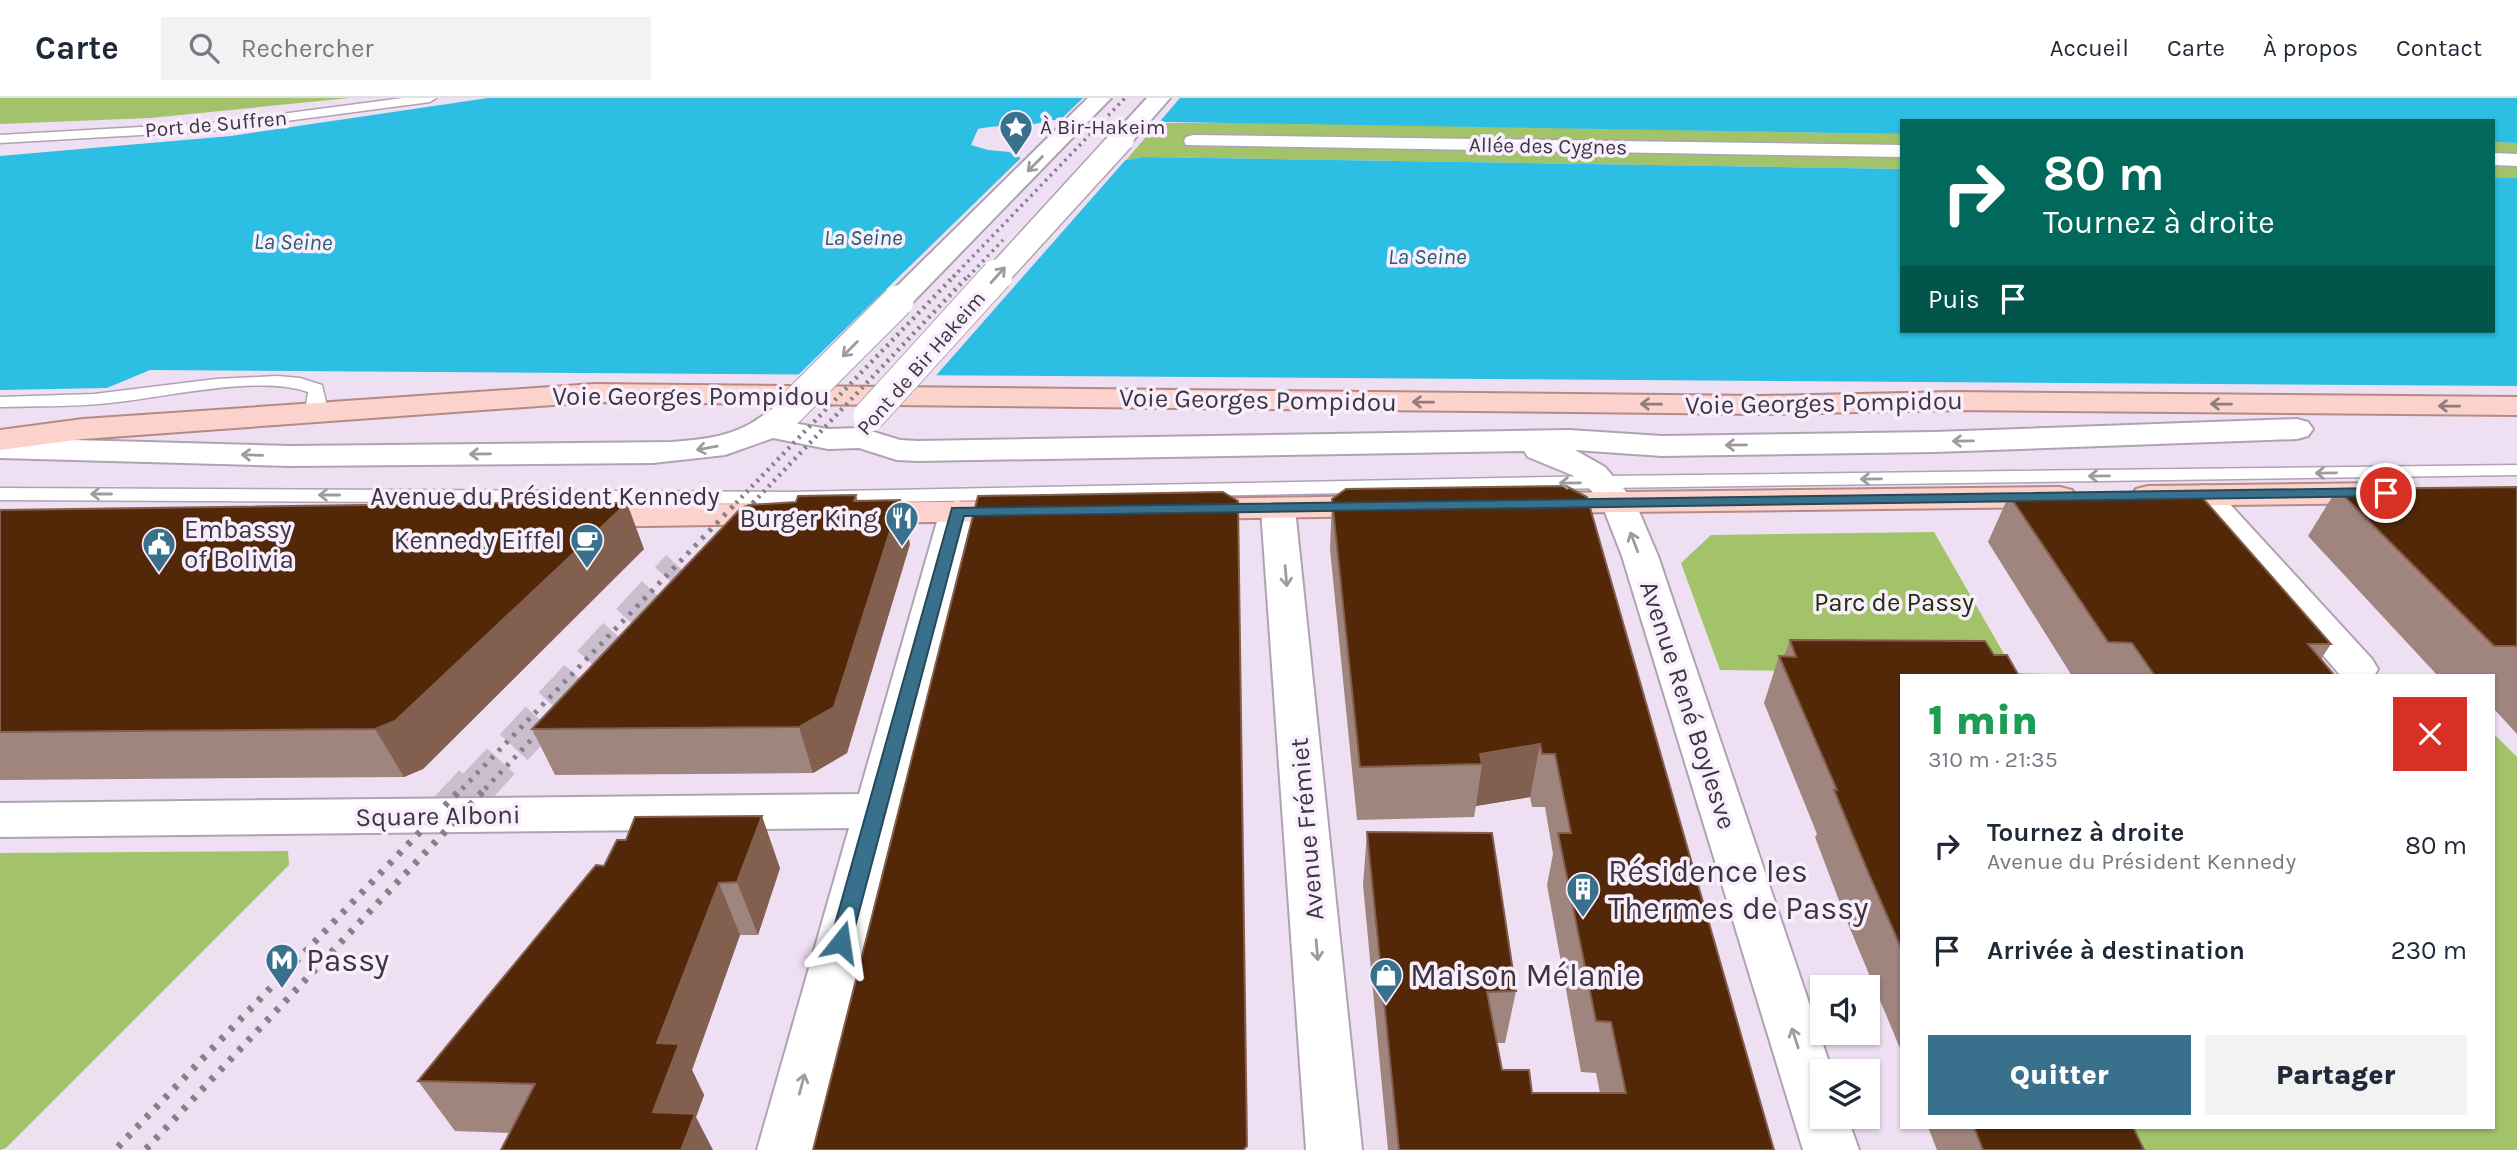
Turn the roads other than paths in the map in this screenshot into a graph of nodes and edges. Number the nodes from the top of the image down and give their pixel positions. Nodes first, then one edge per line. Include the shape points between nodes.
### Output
1 (430, 98) edge
2 (1100, 98) edge
3 (1159, 98) edge
4 (0, 139) edge
5 (1194, 141) dead end
6 (1900, 151) edge
7 (2495, 159) edge
8 (2517, 159) edge
9 (0, 402) edge
10 (1761, 405) junction
11 (2517, 406) edge
12 (313, 412) junction
13 (780, 419) junction
14 (865, 427) junction
15 (2297, 429) junction
16 (2517, 430) edge
17 (0, 440) edge
18 (1508, 442) junction
19 (0, 448) edge
20 (2517, 470) edge
21 (2517, 491) edge
22 (1611, 492) junction
23 (0, 494) edge
24 (2203, 495) junction
25 (1278, 509) junction
26 (957, 511) junction
27 (0, 520) edge
28 (2358, 669) dead end
29 (876, 811) junction
30 (0, 820) edge
31 (785, 1150) edge
32 (1334, 1150) edge
33 (1830, 1150) edge

1 - 4 lane, Port de Suffren via 211,127
2 -> 13 main road, bridge
14 -> 3 main road, Pont de Bir Hakeim, bridge
5 - 6 street, Allée des Cygnes
7 - 8 street
9 - 12 lane via 107,399 284,380 316,389
11 -> 10 main road, Voie Georges Pompidou via 1951,401
10 -> 12 main road, Voie Georges Pompidou via 594,393
10 - 15 main road
12 - 17 main road, Voie Georges Pompidou via 83,429
13 - 14 main road, Pont de Bir Hakeim via 788,432 850,440
13 -> 19 main road via 730,444 653,453 290,456
14 - 18 main road via 897,450 918,451
15 - 16 main road
15 -> 18 main road via 1948,442 1661,446 1569,440
18 - 22 main road via 1567,457 1588,468
20 -> 22 lane, Avenue du Président Kennedy
21 - 24 main road, Avenue du Président Kennedy
22 -> 23 lane, Avenue du Président Kennedy via 789,498
22 - 24 main road, Avenue du Président Kennedy
22 - 25 main road, Avenue du Président Kennedy
33 -> 22 main road, Avenue René Boylesve via 1640,556
24 - 28 main road
25 - 26 main road, Avenue du Président Kennedy
25 -> 32 main road, Avenue Frémiet
26 - 27 main road, Avenue du Président Kennedy
26 - 29 main road
29 - 30 main road, Square Alboni
31 -> 29 main road

